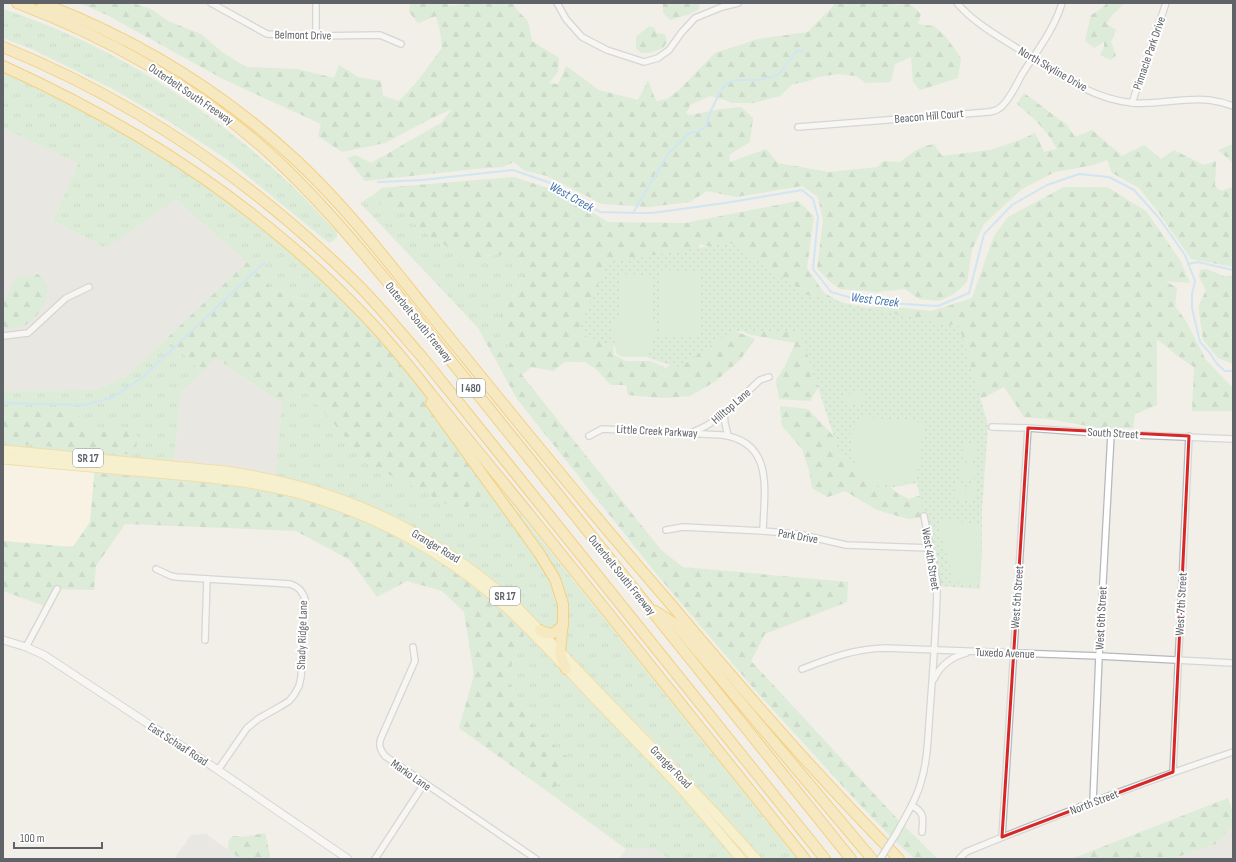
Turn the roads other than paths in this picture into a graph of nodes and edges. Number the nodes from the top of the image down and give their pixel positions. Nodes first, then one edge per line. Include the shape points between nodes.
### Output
1 (18, 3) edge
2 (42, 3) edge
3 (211, 3) edge
4 (316, 3) edge
5 (557, 3) edge
6 (738, 3) edge
7 (957, 3) edge
8 (1062, 3) edge
9 (1166, 3) edge
10 (316, 36) junction
11 (401, 44) dead end
12 (3, 48) edge
13 (1033, 58) junction
14 (3, 66) edge
15 (1132, 103) junction
16 (1233, 106) edge
17 (798, 127) dead end
18 (89, 288) dead end
19 (382, 335) junction
20 (3, 336) edge
21 (769, 377) dead end
22 (724, 412) junction
23 (992, 427) dead end
24 (1028, 428) junction
25 (691, 433) junction
26 (1111, 434) junction
27 (588, 436) dead end
28 (728, 436) junction
29 (1189, 436) junction
30 (1233, 439) edge
31 (3, 450) edge
32 (3, 459) edge
33 (173, 470) junction
34 (924, 516) dead end
35 (666, 530) dead end
36 (763, 531) junction
37 (930, 548) junction
38 (156, 569) dead end
39 (207, 580) junction
40 (57, 589) dead end
41 (647, 606) junction
42 (563, 625) junction
43 (540, 630) junction
44 (3, 640) edge
45 (205, 640) dead end
46 (26, 647) junction
47 (413, 647) dead end
48 (935, 650) junction
49 (560, 652) junction
50 (973, 652) junction
51 (1014, 653) junction
52 (1099, 656) junction
53 (1178, 661) junction
54 (1233, 663) edge
55 (802, 668) dead end
56 (566, 669) junction
57 (932, 687) junction
58 (1233, 752) edge
59 (218, 770) junction
60 (1173, 772) junction
61 (424, 784) junction
62 (1094, 802) junction
63 (912, 806) junction
64 (922, 832) dead end
65 (1002, 837) junction
66 (348, 859) edge
67 (374, 859) edge
68 (536, 859) edge
69 (742, 859) edge
70 (756, 859) edge
71 (805, 859) edge
72 (825, 859) edge
73 (851, 859) edge
74 (872, 859) edge
75 (880, 859) edge
76 (898, 859) edge
77 (959, 859) edge

1 - 41 highway, Outerbelt South Freeway / I 480 via 92,34 155,69 235,124 293,176 354,240
2 - 76 highway via 126,40 203,86 280,145 336,200 586,505 794,747
3 - 10 street, Belmont Drive via 267,34
4 - 10 street
5 - 6 street via 566,19 582,37 607,50 644,62 658,58 669,50 695,18
7 - 13 street, North Skyline Drive via 992,33
8 - 13 street via 1058,16
9 - 15 street, Pinnacle Park Drive
10 - 11 street, Belmont Drive via 380,35
12 - 72 highway, Outerbelt South Freeway / I 480 via 43,64 110,98 196,150 281,214 354,281 422,357
13 - 15 street, North Skyline Drive via 1095,93
13 - 17 street, Beacon Hill Court via 999,109
14 - 19 highway via 105,117 202,177 286,241 333,284
15 - 16 street, North Skyline Drive via 1208,100
18 - 20 street via 66,298 28,333
19 - 42 highway via 548,566 562,599
19 - 71 highway
21 - 22 street, Hilltop Lane via 760,380
22 - 25 street, Hilltop Lane via 710,424
22 - 28 street
23 - 24 street, South Street
24 - 26 street, South Street
24 - 51 street, West 5th Street
25 - 27 street, Little Creek Parkway via 602,429
25 - 28 street, Little Creek Parkway
26 - 29 street, South Street
26 - 52 street, West 6th Street
28 - 36 street, Little Creek Parkway via 745,443 760,459 765,482
29 - 30 street, South Street
29 - 53 street, West 7th Street
31 - 33 main road, Granger Road / SR 17
32 - 33 main road, Granger Road / SR 17
33 - 43 main road, Granger Road / SR 17 via 225,471 275,480 332,496 377,514 426,539 465,564 500,592
33 - 56 main road, Granger Road / SR 17 via 290,491 386,526 477,583 509,610
34 - 37 street, West 4th Street
35 - 36 street, Park Drive via 683,527
36 - 37 street, Park Drive via 798,534 846,544
37 - 48 street, West 4th Street via 938,591
38 - 39 street, Shady Ridge Lane via 170,576
39 - 45 street
39 - 59 street, Shady Ridge Lane via 290,584 300,589 304,600 302,669 294,695 289,701 247,728
40 - 46 street
41 - 73 highway, Outerbelt South Freeway / I 480
41 - 74 highway via 675,624
42 - 43 highway via 550,634
42 - 49 highway
43 - 49 main road, Granger Road / SR 17
44 - 46 street, East Schaaf Road
46 - 59 street, East Schaaf Road via 44,655
47 - 61 street, Marko Lane via 415,661 379,743 385,756
48 - 50 street, Tuxedo Avenue
48 - 55 street, Tuxedo Avenue via 870,648 843,653
48 - 57 street
49 - 56 highway
49 - 70 main road, Granger Road / SR 17
50 - 51 street, Tuxedo Avenue
50 - 57 street via 955,656 947,662 935,678
51 - 52 street, Tuxedo Avenue
51 - 65 street, West 5th Street
52 - 53 street, Tuxedo Avenue
52 - 62 street, West 6th Street
53 - 54 street, Tuxedo Avenue
53 - 60 street, West 7th Street
56 - 69 main road, Granger Road / SR 17 via 678,785
57 - 63 street via 927,755
58 - 60 street, North Street
59 - 66 street, East Schaaf Road
60 - 62 street, North Street
61 - 67 street
61 - 68 street, Marko Lane
62 - 65 street, North Street
63 - 64 street via 923,815
63 - 75 street, bridge
65 - 77 street, North Street via 966,852

